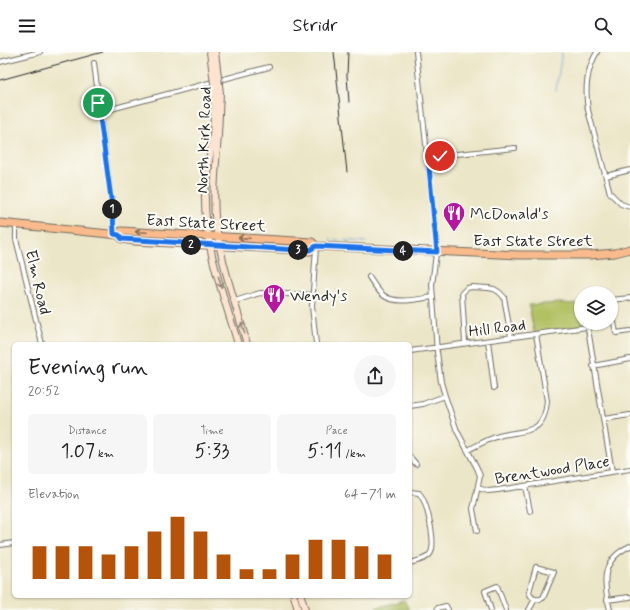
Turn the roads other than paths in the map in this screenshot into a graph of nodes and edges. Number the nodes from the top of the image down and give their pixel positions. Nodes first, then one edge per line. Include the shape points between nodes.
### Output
1 (40, 52) edge
2 (210, 52) edge
3 (215, 52) edge
4 (416, 52) edge
5 (597, 52) edge
6 (0, 62) edge
7 (94, 63) dead end
8 (269, 66) dead end
9 (100, 112) junction
10 (215, 135) junction
11 (515, 148) dead end
12 (428, 157) junction
13 (630, 170) edge
14 (606, 176) junction
15 (630, 208) edge
16 (0, 223) edge
17 (16, 225) junction
18 (116, 235) junction
19 (208, 236) junction
20 (218, 237) junction
21 (210, 246) junction
22 (220, 246) junction
23 (316, 246) junction
24 (630, 250) edge
25 (437, 252) junction
26 (369, 277) dead end
27 (313, 296) junction
28 (432, 297) junction
29 (630, 298) edge
30 (618, 299) edge
31 (235, 301) junction
32 (574, 327) edge
33 (588, 330) edge
34 (615, 330) edge
35 (630, 331) edge
36 (536, 334) junction
37 (511, 337) junction
38 (488, 340) junction
39 (42, 342) edge
40 (237, 342) edge
41 (246, 342) edge
42 (316, 342) edge
43 (465, 343) junction
44 (437, 348) junction
45 (412, 351) edge
46 (630, 359) edge
47 (593, 366) junction
48 (494, 388) dead end
49 (445, 396) junction
50 (412, 406) edge
51 (630, 415) edge
52 (604, 419) junction
53 (468, 450) junction
54 (412, 459) edge
55 (416, 464) dead end
56 (630, 469) edge
57 (612, 472) junction
58 (525, 486) junction
59 (478, 488) junction
60 (412, 492) edge
61 (530, 511) dead end
62 (477, 531) dead end
63 (12, 543) edge
64 (0, 545) edge
65 (630, 546) edge
66 (412, 562) edge
67 (630, 597) edge
68 (295, 598) edge
69 (302, 598) edge
70 (534, 599) junction
71 (607, 600) junction
72 (298, 610) edge
73 (305, 610) edge
74 (437, 610) edge
75 (448, 610) edge
76 (491, 610) edge
77 (506, 610) edge
78 (529, 610) edge
79 (610, 610) edge

1 - 6 street
2 - 10 street, North Kirk Road, bridge via 215,91
3 - 10 street, North Kirk Road, bridge via 220,93
4 - 12 street
5 - 14 street via 587,78 586,97
7 - 9 street
8 - 9 street
9 - 18 street
10 - 19 street, North Kirk Road via 205,192
10 - 20 street, North Kirk Road via 214,193
11 - 12 street
12 - 25 street
13 - 14 street
14 - 15 street via 611,195
16 - 17 main road, East State Street
17 - 18 main road, East State Street
17 - 39 street, Elm Road via 16,239
19 -> 18 main road, East State Street via 122,231
18 - 21 main road, East State Street via 122,239
19 - 20 main road, East State Street
19 - 21 street, North Kirk Road
20 - 22 street, North Kirk Road
23 -> 20 main road, East State Street via 312,242
21 - 22 main road, East State Street
21 -> 40 street, North Kirk Road
22 - 23 main road, East State Street via 310,250
22 - 31 street, North Kirk Road
23 - 25 main road, East State Street
23 - 27 street
24 - 25 main road, East State Street via 577,256
25 - 28 street
26 - 28 street via 384,296 392,300
27 - 31 street via 260,293
27 - 42 street
28 - 44 street
29 - 30 street
41 -> 31 street, North Kirk Road
32 - 36 street, Hill Road
33 - 47 street
34 - 35 street via 616,333
36 - 37 street, Hill Road
36 - 53 street via 547,401 547,409 542,420 534,428 501,435
37 - 38 street, Hill Road
37 - 43 street via 504,297 494,289 472,287 462,293
38 - 43 street, Hill Road
38 - 48 street
43 - 44 street, Hill Road
44 - 45 street, Hill Road
44 - 49 street
46 - 47 street
47 - 52 street
49 - 50 street
49 - 53 street via 457,431
51 - 52 street
52 - 57 street
53 - 59 street via 480,476
54 - 55 street
56 - 57 street, Brentwood Place
57 - 58 street, Brentwood Place
58 - 59 street, Brentwood Place via 498,490
58 - 61 street
59 - 62 street via 473,509
60 - 66 street via 419,494 424,500 431,527 432,544 429,556
63 - 64 street
65 - 71 street via 618,553 608,566 604,578
67 - 71 street
68 - 72 street
69 - 73 street
70 - 70 street via 544,598 554,572 536,567 529,592
70 - 78 street
71 - 79 street
74 - 75 street via 446,606
76 - 77 street via 485,591 497,586

